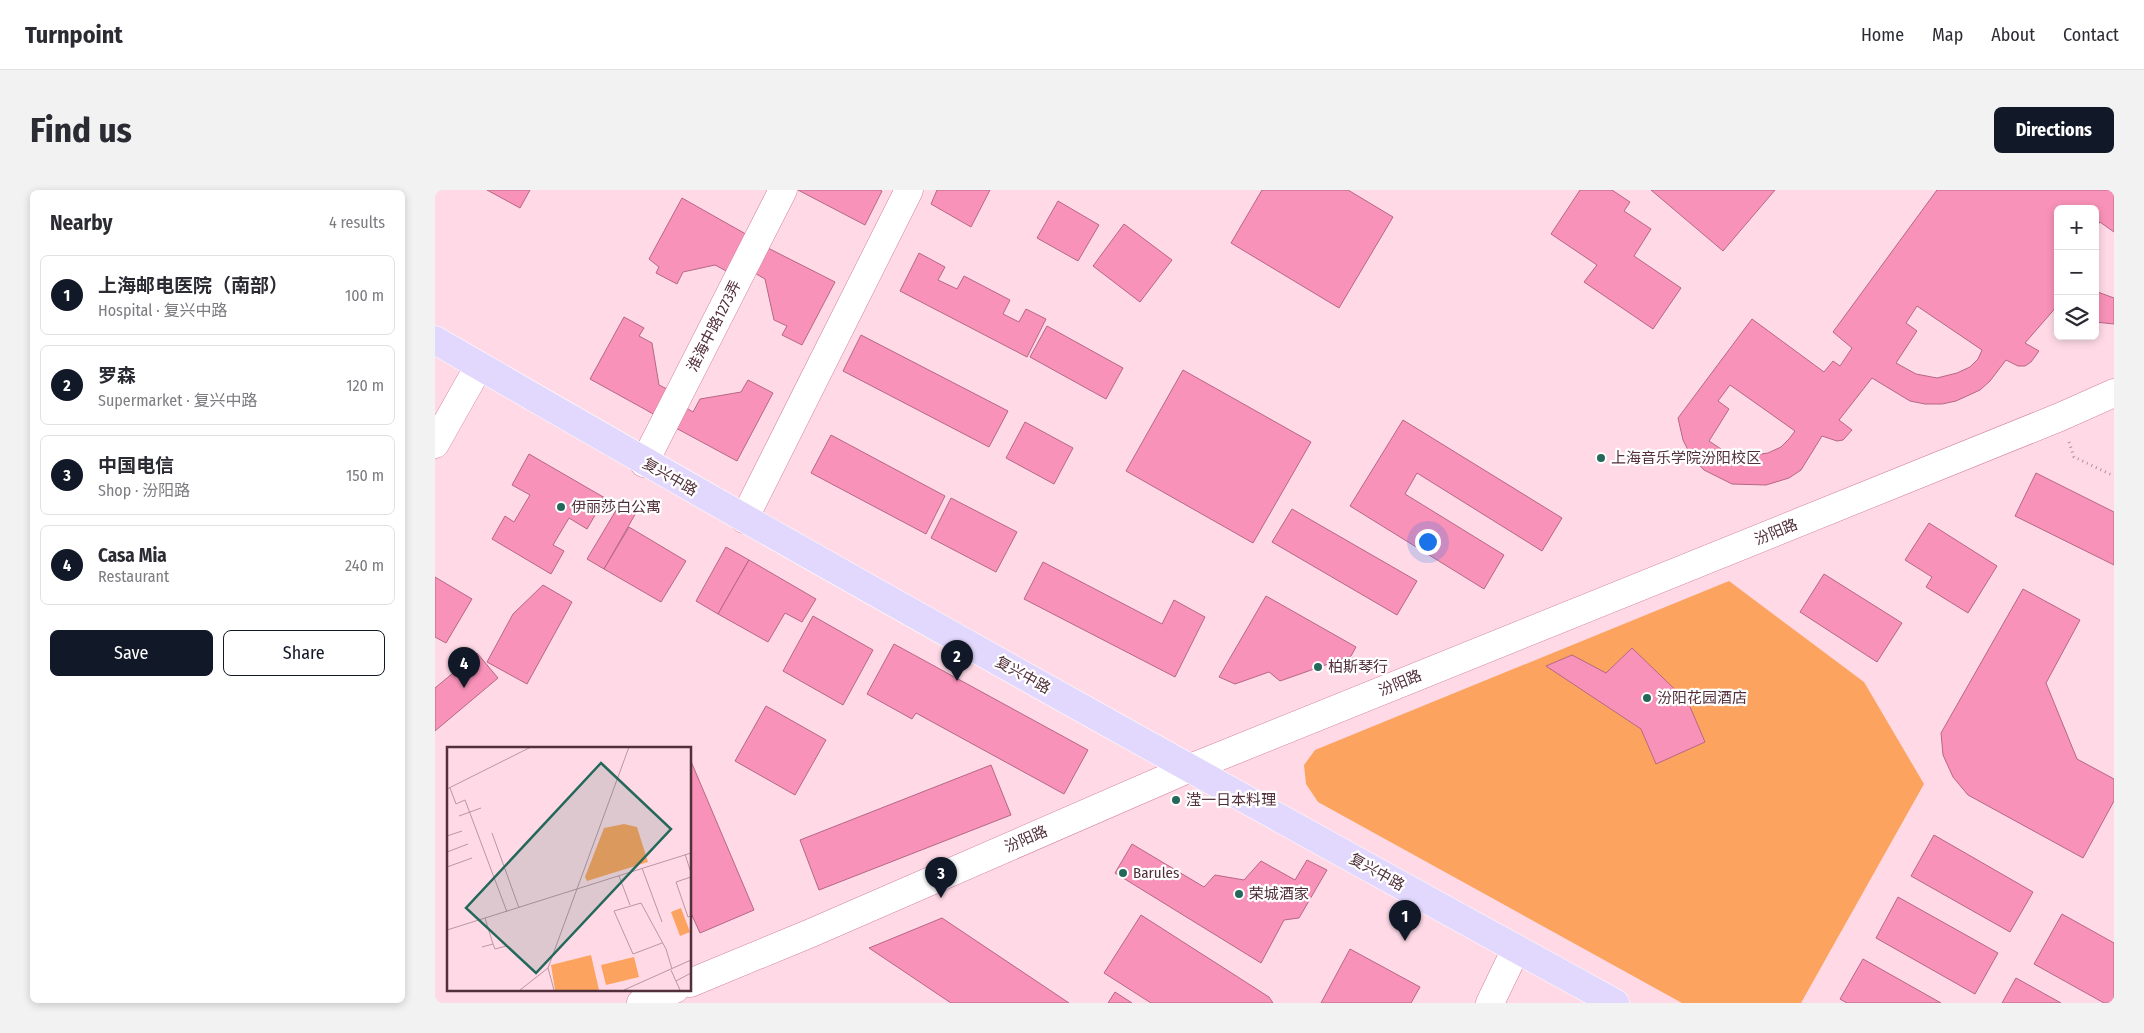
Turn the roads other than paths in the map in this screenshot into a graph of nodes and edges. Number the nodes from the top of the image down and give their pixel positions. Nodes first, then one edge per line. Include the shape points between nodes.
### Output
1 (783, 190) edge
2 (909, 190) edge
3 (435, 340) edge
4 (479, 366) junction
5 (2114, 393) edge
6 (435, 444) edge
7 (644, 463) junction
8 (744, 519) junction
9 (1189, 768) junction
10 (1516, 949) junction
11 (691, 983) edge
12 (673, 990) edge
13 (641, 1003) edge
14 (1490, 1003) edge
15 (1615, 1003) edge

1 - 7 street, 淮海中路1273弄
2 - 8 street
3 - 4 main road, 复兴中路
4 - 6 street
4 - 7 main road, 复兴中路
5 - 9 street, 汾阳路 via 2061,418
7 - 8 main road, 复兴中路
8 - 9 main road, 复兴中路
9 - 10 main road, 复兴中路
9 - 11 street, 汾阳路
10 - 14 street
10 - 15 main road, 复兴中路
12 - 13 street

